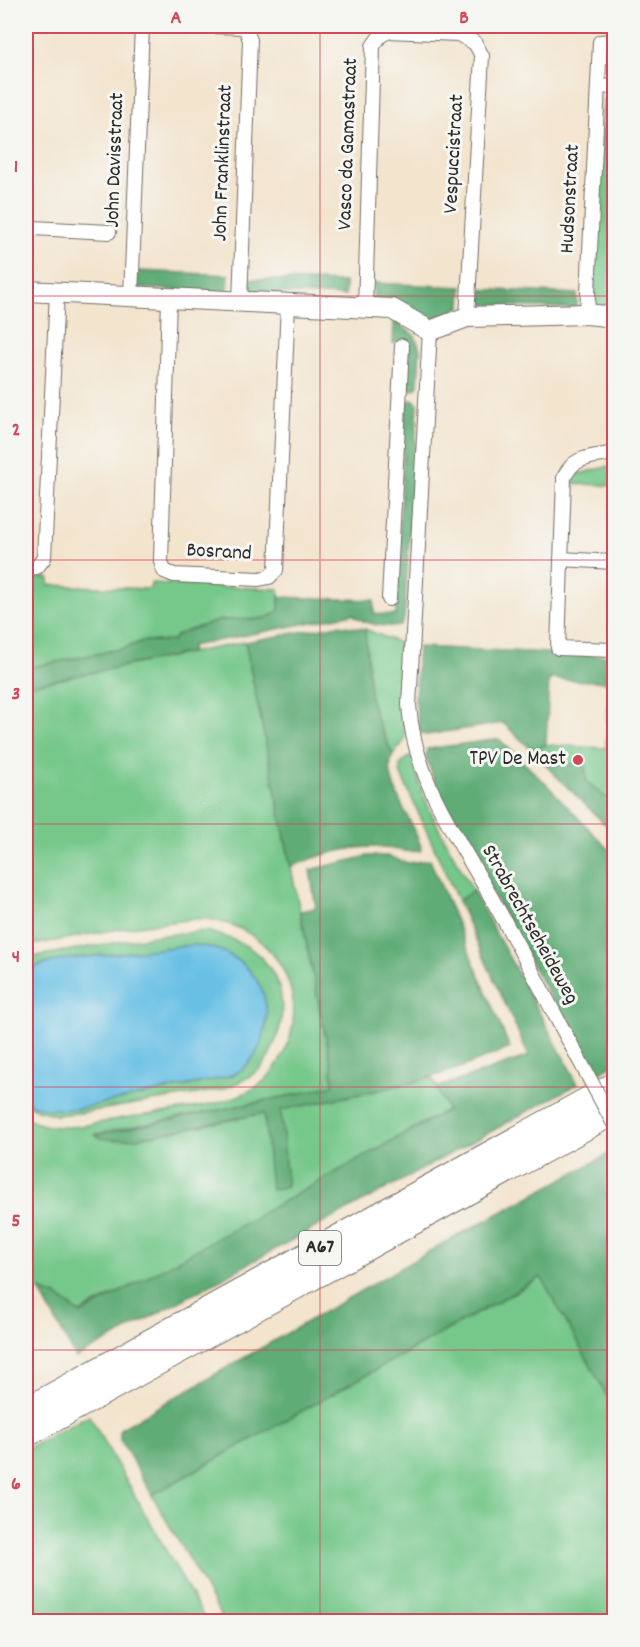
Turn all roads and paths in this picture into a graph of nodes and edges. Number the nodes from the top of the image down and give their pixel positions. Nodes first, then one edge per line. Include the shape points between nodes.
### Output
1 (142, 26) edge
2 (214, 26) edge
3 (244, 27) edge
4 (430, 32) joint
5 (615, 41) edge
6 (598, 86) junction
7 (615, 87) edge
8 (33, 228) dead end
9 (109, 232) dead end
10 (26, 291) edge
11 (57, 292) junction
12 (131, 296) junction
13 (169, 298) junction
14 (240, 301) junction
15 (288, 304) junction
16 (365, 308) junction
17 (586, 314) junction
18 (467, 317) junction
19 (615, 317) edge
20 (430, 331) junction
21 (402, 346) dead end
22 (399, 396) junction
23 (425, 397) junction
24 (615, 453) edge
25 (561, 559) junction
26 (615, 562) edge
27 (26, 568) edge
28 (389, 599) dead end
29 (615, 650) edge
30 (615, 1086) edge
31 (615, 1111) edge
32 (615, 1124) edge
33 (26, 1411) edge
34 (26, 1434) edge

1 - 12 street, John Davisstraat
2 - 3 street
3 - 14 street, John Franklinstraat via 250,40
4 - 16 street, Vasco da Gamastraat via 388,31 373,46
4 - 18 street, Vespuccistraat via 458,34 475,43 482,56
5 - 6 street, Hudsonstraat via 600,42
6 - 7 street
6 - 17 street, Hudsonstraat
8 - 9 street
10 - 11 street
11 - 12 street
11 - 27 street via 44,558 37,567
12 - 13 street
13 - 14 street
13 - 15 street, Bosrand via 161,561 165,571 174,575 249,579 269,577 276,570
14 - 15 street
15 - 16 street
16 - 20 street via 392,309
17 - 18 street
17 - 19 street
18 - 20 street
20 - 23 street
21 - 22 street
22 - 23 street
22 - 28 street
23 - 32 street, Strabrechtseheideweg, bridge via 409,705 414,743 447,821
24 - 25 street via 575,462 568,468 564,478
25 - 26 street
25 - 29 street via 558,648
30 - 33 highway, A67
31 - 34 highway, A67

